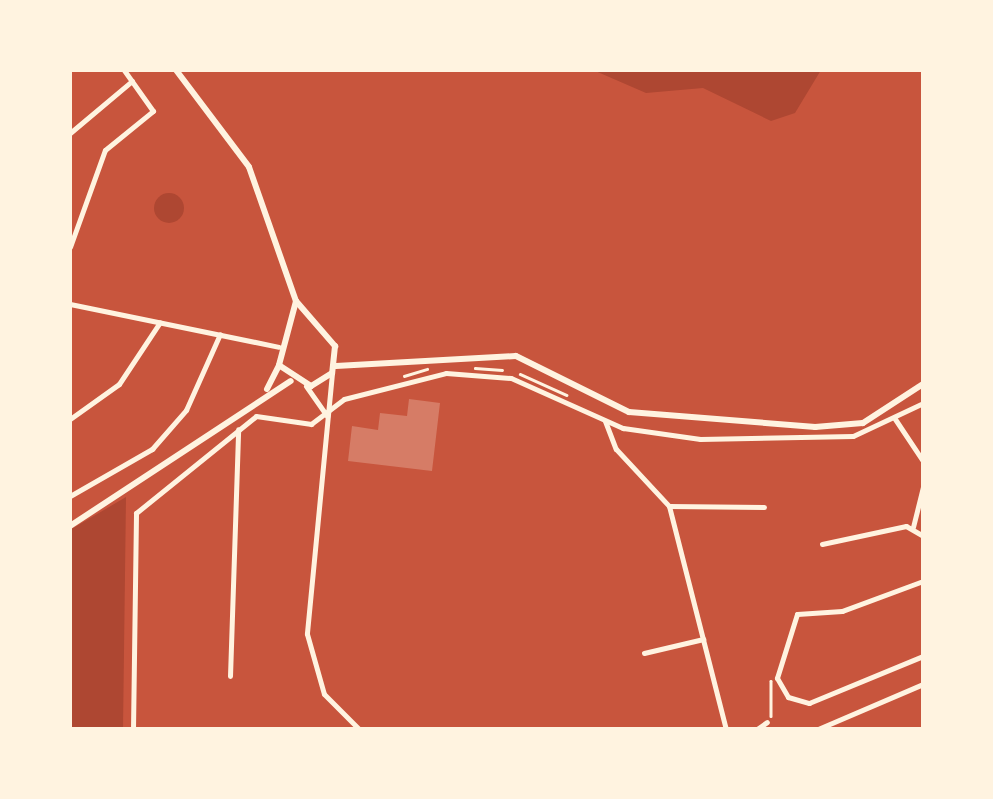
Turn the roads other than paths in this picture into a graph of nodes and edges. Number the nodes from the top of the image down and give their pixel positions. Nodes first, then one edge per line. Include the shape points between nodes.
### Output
1 (124, 70) edge
2 (176, 70) edge
3 (132, 78) junction
4 (70, 133) edge
5 (70, 246) edge
6 (296, 301) junction
7 (70, 304) edge
8 (160, 322) junction
9 (316, 328) junction
10 (292, 332) junction
11 (220, 334) junction
12 (335, 346) junction
13 (279, 347) junction
14 (358, 358) junction
15 (279, 365) junction
16 (334, 370) junction
17 (291, 381) junction
18 (923, 384) edge
19 (306, 386) junction
20 (266, 390) junction
21 (923, 402) edge
22 (327, 416) junction
23 (70, 419) edge
24 (895, 419) junction
25 (605, 421) junction
26 (238, 427) junction
27 (923, 461) edge
28 (923, 487) edge
29 (70, 496) edge
30 (669, 506) junction
31 (764, 507) dead end
32 (70, 526) edge
33 (913, 527) junction
34 (923, 536) edge
35 (822, 544) dead end
36 (923, 581) edge
37 (704, 639) junction
38 (644, 653) dead end
39 (923, 656) edge
40 (230, 676) dead end
41 (923, 684) edge
42 (768, 722) road end
43 (132, 729) edge
44 (359, 729) edge
45 (726, 729) edge
46 (757, 729) edge
47 (818, 729) edge

1 - 3 street
2 - 6 street via 255,178
3 - 4 street
3 - 5 street via 153,111 105,150
6 - 9 street
6 - 10 street
7 - 8 street
8 - 11 street
8 - 23 street via 119,384
9 - 10 street
9 - 12 street
10 - 13 street
11 - 13 street
11 - 29 street via 186,410 152,448
12 - 14 street
12 - 16 street
13 - 15 street
14 - 16 street
14 - 18 street via 516,356 647,416 837,428 886,410
15 - 17 street
15 - 20 street
16 - 19 street
16 - 22 street
17 - 19 street
17 - 20 street
19 - 22 street
20 - 32 street
21 - 24 street
22 - 25 street via 344,399 395,382 460,373 520,380
22 - 26 street via 311,424 256,416
22 - 44 street via 308,651 324,694
24 - 25 street via 853,436 700,439
24 - 27 street
25 - 30 street via 616,449
26 - 40 street
26 - 43 street via 136,512
28 - 33 street
30 - 31 street
30 - 37 street
33 - 34 street
33 - 35 street
36 - 39 street via 842,611 797,614 777,678 788,697 809,703
37 - 38 street
37 - 45 street
41 - 47 street
42 - 46 street

